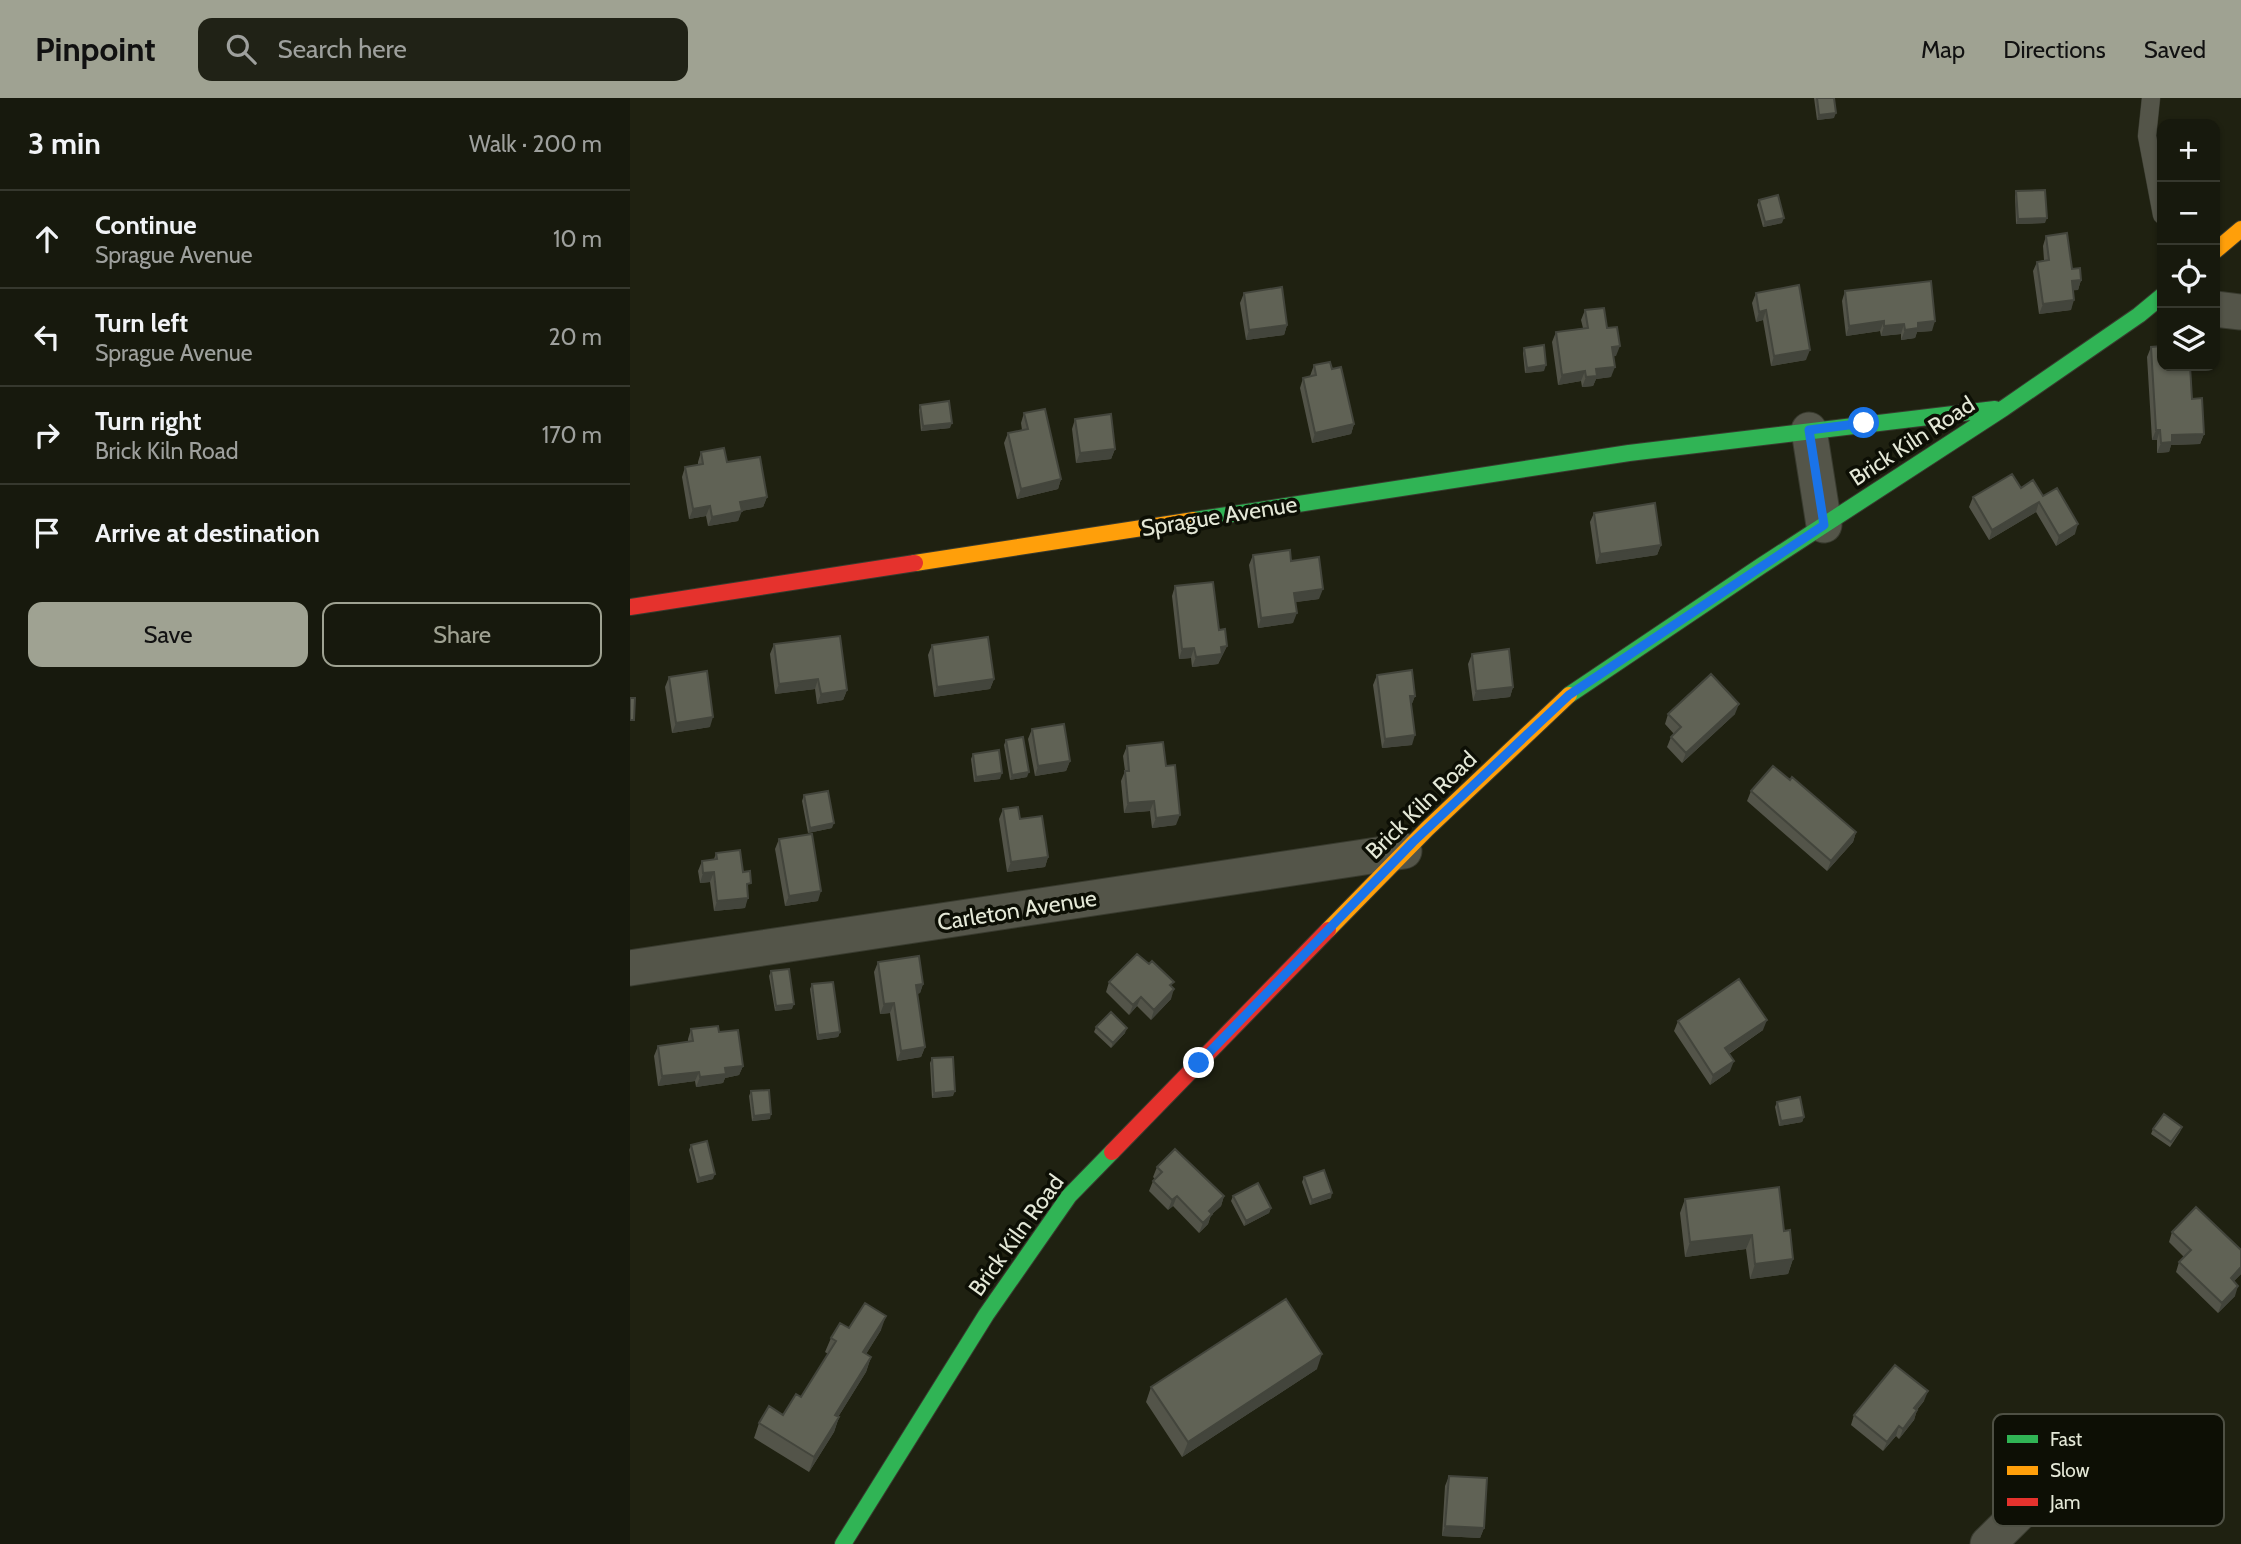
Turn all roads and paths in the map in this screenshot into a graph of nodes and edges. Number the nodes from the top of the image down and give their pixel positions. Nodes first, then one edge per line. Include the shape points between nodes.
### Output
1 (2151, 98) edge
2 (2157, 189) edge
3 (2241, 229) edge
4 (2220, 247) edge
5 (2157, 302) edge
6 (2220, 310) edge
7 (2241, 312) edge
8 (2004, 408) junction
9 (1809, 430) junction
10 (1824, 525) junction
11 (630, 607) edge
12 (1404, 852) junction
13 (630, 968) edge
14 (2007, 1526) edge
15 (843, 1544) edge
16 (1989, 1544) edge

1 - 2 lane via 2147,136
3 - 4 street
5 - 8 street, Brick Kiln Road
6 - 7 street
8 - 9 street, Sprague Avenue
8 - 10 street, Brick Kiln Road
9 - 10 street
9 - 11 street, Sprague Avenue via 1629,453
10 - 12 street, Brick Kiln Road via 1569,695
12 - 13 street, Carleton Avenue
12 - 15 street, Brick Kiln Road via 1069,1196 986,1315
14 - 16 street

